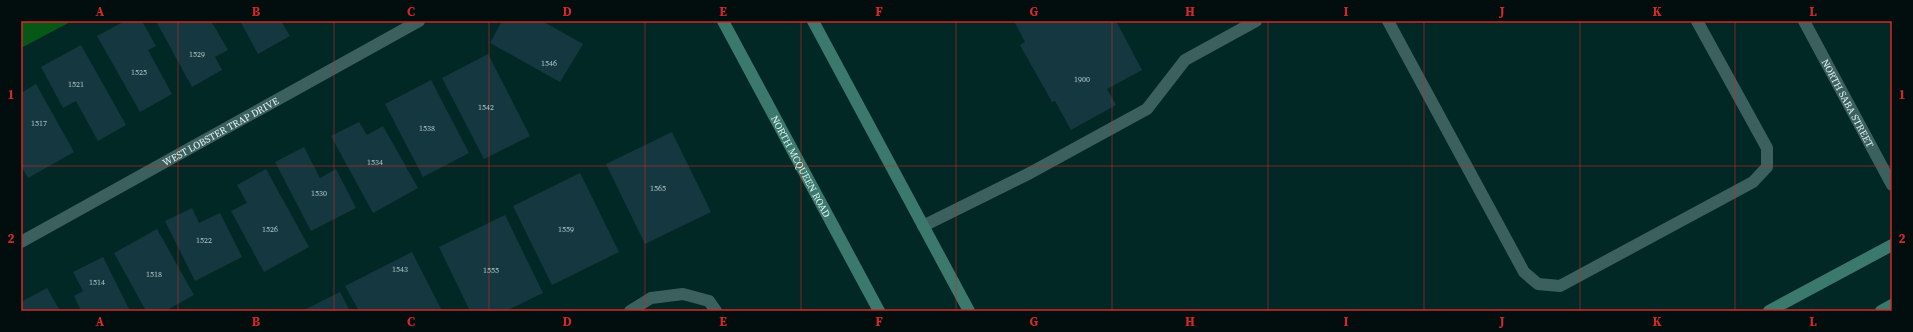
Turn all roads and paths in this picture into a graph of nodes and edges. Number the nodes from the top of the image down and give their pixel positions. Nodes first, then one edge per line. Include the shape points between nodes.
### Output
1 (419, 21) edge
2 (723, 21) edge
3 (813, 21) edge
4 (1256, 21) edge
5 (1388, 21) edge
6 (1697, 21) edge
7 (1804, 21) edge
8 (1892, 185) edge
9 (923, 226) junction
10 (21, 242) edge
11 (1892, 245) edge
12 (1892, 305) edge
13 (630, 311) edge
14 (716, 311) edge
15 (880, 311) edge
16 (969, 311) edge
17 (1769, 311) edge
18 (1881, 311) edge

1 - 10 street, WEST LOBSTER TRAP DRIVE
2 - 15 main road, NORTH MCQUEEN ROAD
3 - 9 main road
4 - 9 street via 1185,60 1147,108 1030,173
5 - 6 street via 1524,272 1538,284 1560,286 1753,182 1767,167 1767,148
7 - 8 street, NORTH SABA STREET
9 - 16 main road
11 - 17 main road
12 - 18 main road
13 - 14 street via 651,298 683,294 709,301

